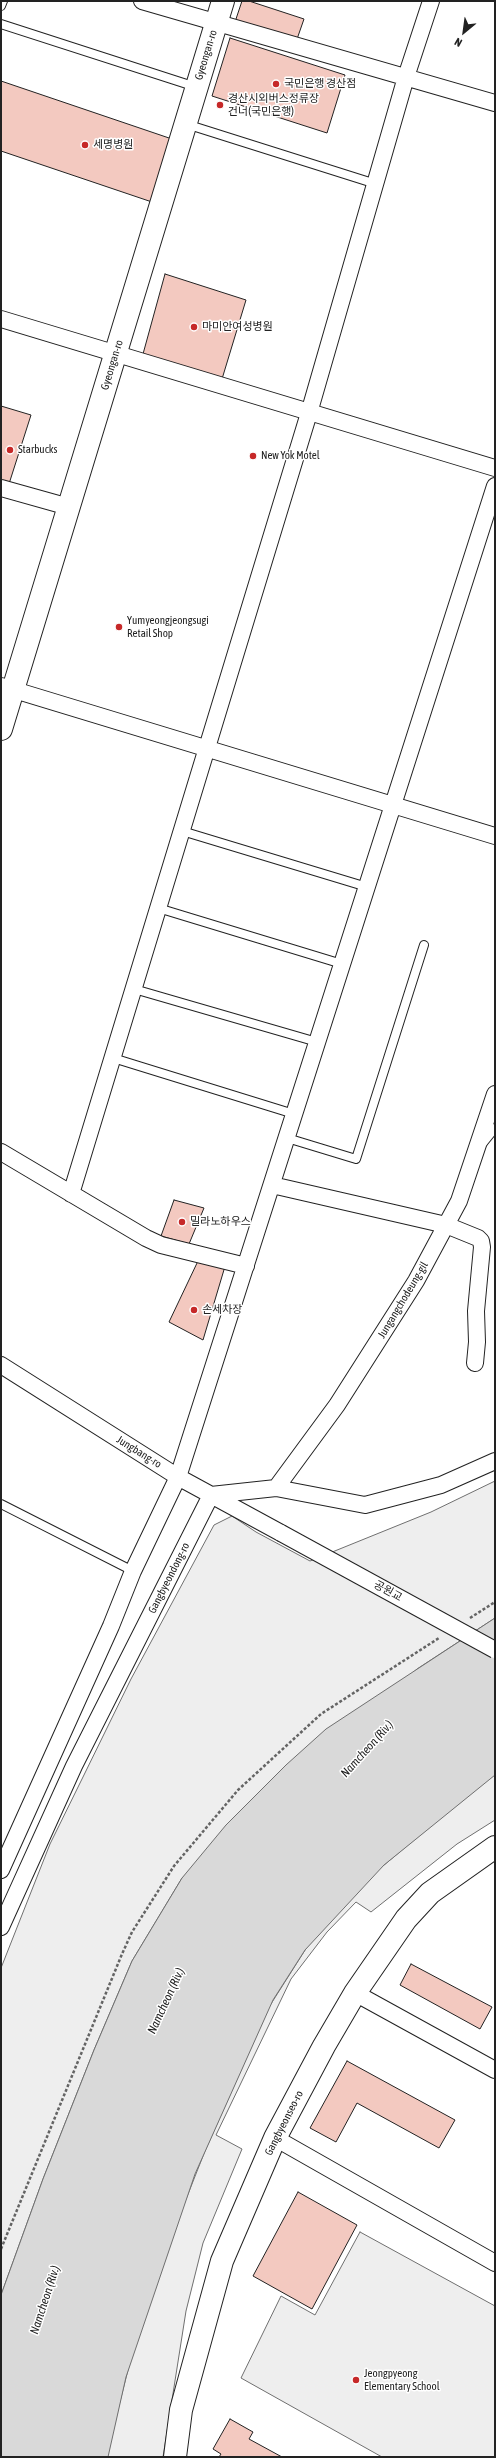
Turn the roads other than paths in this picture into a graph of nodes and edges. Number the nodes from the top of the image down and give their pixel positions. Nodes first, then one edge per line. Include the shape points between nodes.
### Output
1 (3, 1) edge
2 (142, 1) edge
3 (223, 1) edge
4 (431, 1) edge
5 (1, 6) edge
6 (216, 22) junction
7 (1, 24) edge
8 (406, 77) junction
9 (196, 88) junction
10 (495, 103) edge
11 (185, 124) junction
12 (376, 184) junction
13 (1, 319) edge
14 (115, 353) junction
15 (309, 413) junction
16 (495, 468) edge
17 (495, 486) edge
18 (1, 488) edge
19 (69, 507) junction
20 (7, 688) edge
21 (1, 729) edge
22 (206, 748) junction
23 (393, 805) junction
24 (182, 831) junction
25 (495, 836) edge
26 (366, 888) junction
27 (158, 908) junction
28 (424, 945) dead end
29 (342, 964) junction
30 (134, 989) junction
31 (317, 1042) junction
32 (113, 1058) junction
33 (495, 1094) edge
34 (294, 1114) junction
35 (495, 1128) edge
36 (287, 1138) junction
37 (1, 1152) edge
38 (476, 1152) junction
39 (272, 1185) junction
40 (71, 1194) junction
41 (446, 1225) junction
42 (481, 1241) junction
43 (495, 1254) edge
44 (246, 1266) junction
45 (475, 1363) dead end
46 (1, 1365) edge
47 (495, 1461) edge
48 (178, 1477) junction
49 (276, 1488) junction
50 (211, 1495) junction
51 (1, 1504) edge
52 (281, 1533) joint
53 (133, 1571) junction
54 (495, 1650) edge
55 (495, 1848) edge
56 (1, 1870) edge
57 (1, 1927) edge
58 (355, 1993) junction
59 (495, 2070) edge
60 (275, 2138) junction
61 (495, 2263) edge
62 (176, 2457) edge

1 - 5 lane
2 - 6 street
3 - 6 main road, Gyeongan-ro
4 - 8 street
6 - 8 street
6 - 9 main road, Gyeongan-ro
7 - 9 lane
8 - 10 street
8 - 12 street
9 - 11 main road, Gyeongan-ro
11 - 12 lane
11 - 14 main road, Gyeongan-ro
12 - 15 street
13 - 14 street
14 - 15 street
14 - 19 main road, Gyeongan-ro
15 - 16 street
15 - 22 street
17 - 23 street
18 - 19 street
19 - 20 main road, Gyeongan-ro
20 - 21 main road, Gyeongan-ro
20 - 22 street
22 - 23 street
22 - 24 street
23 - 25 street
23 - 26 street
24 - 26 lane
24 - 27 street
26 - 29 street
27 - 29 lane
27 - 30 street
28 - 36 lane via 356,1159
29 - 31 street
30 - 31 lane
30 - 32 street
31 - 34 street
32 - 34 lane
32 - 40 street
33 - 38 street, Jungangchodeung-gil
34 - 36 street
35 - 38 lane
36 - 39 street
37 - 40 street
38 - 41 street, Jungangchodeung-gil via 460,1201
39 - 41 street
39 - 44 street
40 - 44 street via 161,1245
41 - 42 street
41 - 49 street, Jungangchodeung-gil via 386,1331 337,1405
42 - 43 street
42 - 45 street
44 - 48 street
46 - 48 street, Jungbang-ro
47 - 49 street via 441,1485 366,1505
48 - 50 street, Jungbang-ro
48 - 53 street
49 - 50 street
50 - 52 street, Jungbang-ro
50 - 57 street, Gangbyeondong-ro via 74,1766
51 - 53 lane
52 - 54 street, 공원교, bridge
53 - 56 street via 111,1626
55 - 58 main road, Gangbyeonseo-ro via 430,1893 406,1919
58 - 59 street
58 - 60 main road, Gangbyeonseo-ro
60 - 61 street
60 - 62 main road, Gangbyeonseo-ro via 222,2261 181,2410

